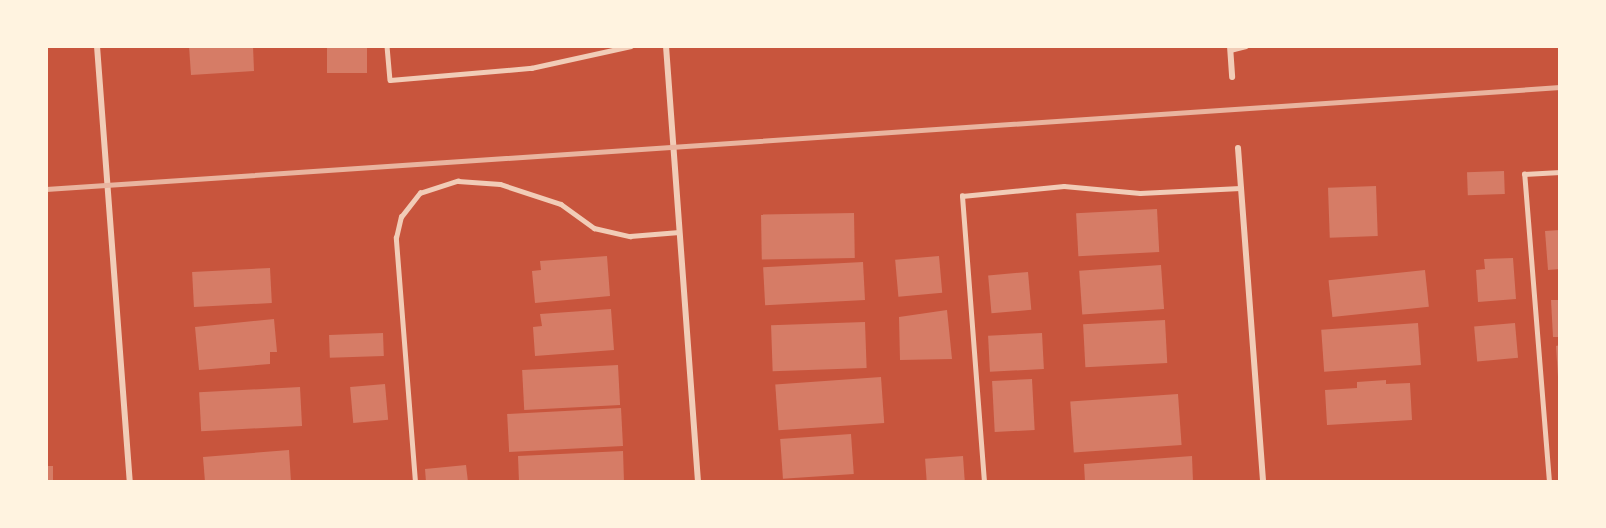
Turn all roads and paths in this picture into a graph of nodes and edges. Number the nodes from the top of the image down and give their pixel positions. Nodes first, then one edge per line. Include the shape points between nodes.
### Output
1 (97, 46) edge
2 (387, 46) edge
3 (631, 46) edge
4 (666, 46) edge
5 (1246, 46) edge
6 (1230, 48) edge
7 (1232, 77) dead end
8 (1238, 148) dead end
9 (1560, 172) edge
10 (1240, 188) junction
11 (680, 232) junction
12 (130, 482) edge
13 (415, 482) edge
14 (698, 482) edge
15 (984, 482) edge
16 (1263, 482) edge
17 (1549, 482) edge

1 - 12 street
2 - 3 lane via 390,80 531,68
4 - 11 street
5 - 6 lane
6 - 7 street
8 - 10 street
9 - 17 lane via 1524,174
10 - 15 lane via 1140,193 1064,186 962,196
10 - 16 street
11 - 13 lane via 630,236 594,228 561,204 500,184 459,181 420,194 401,217 396,238
11 - 14 street

